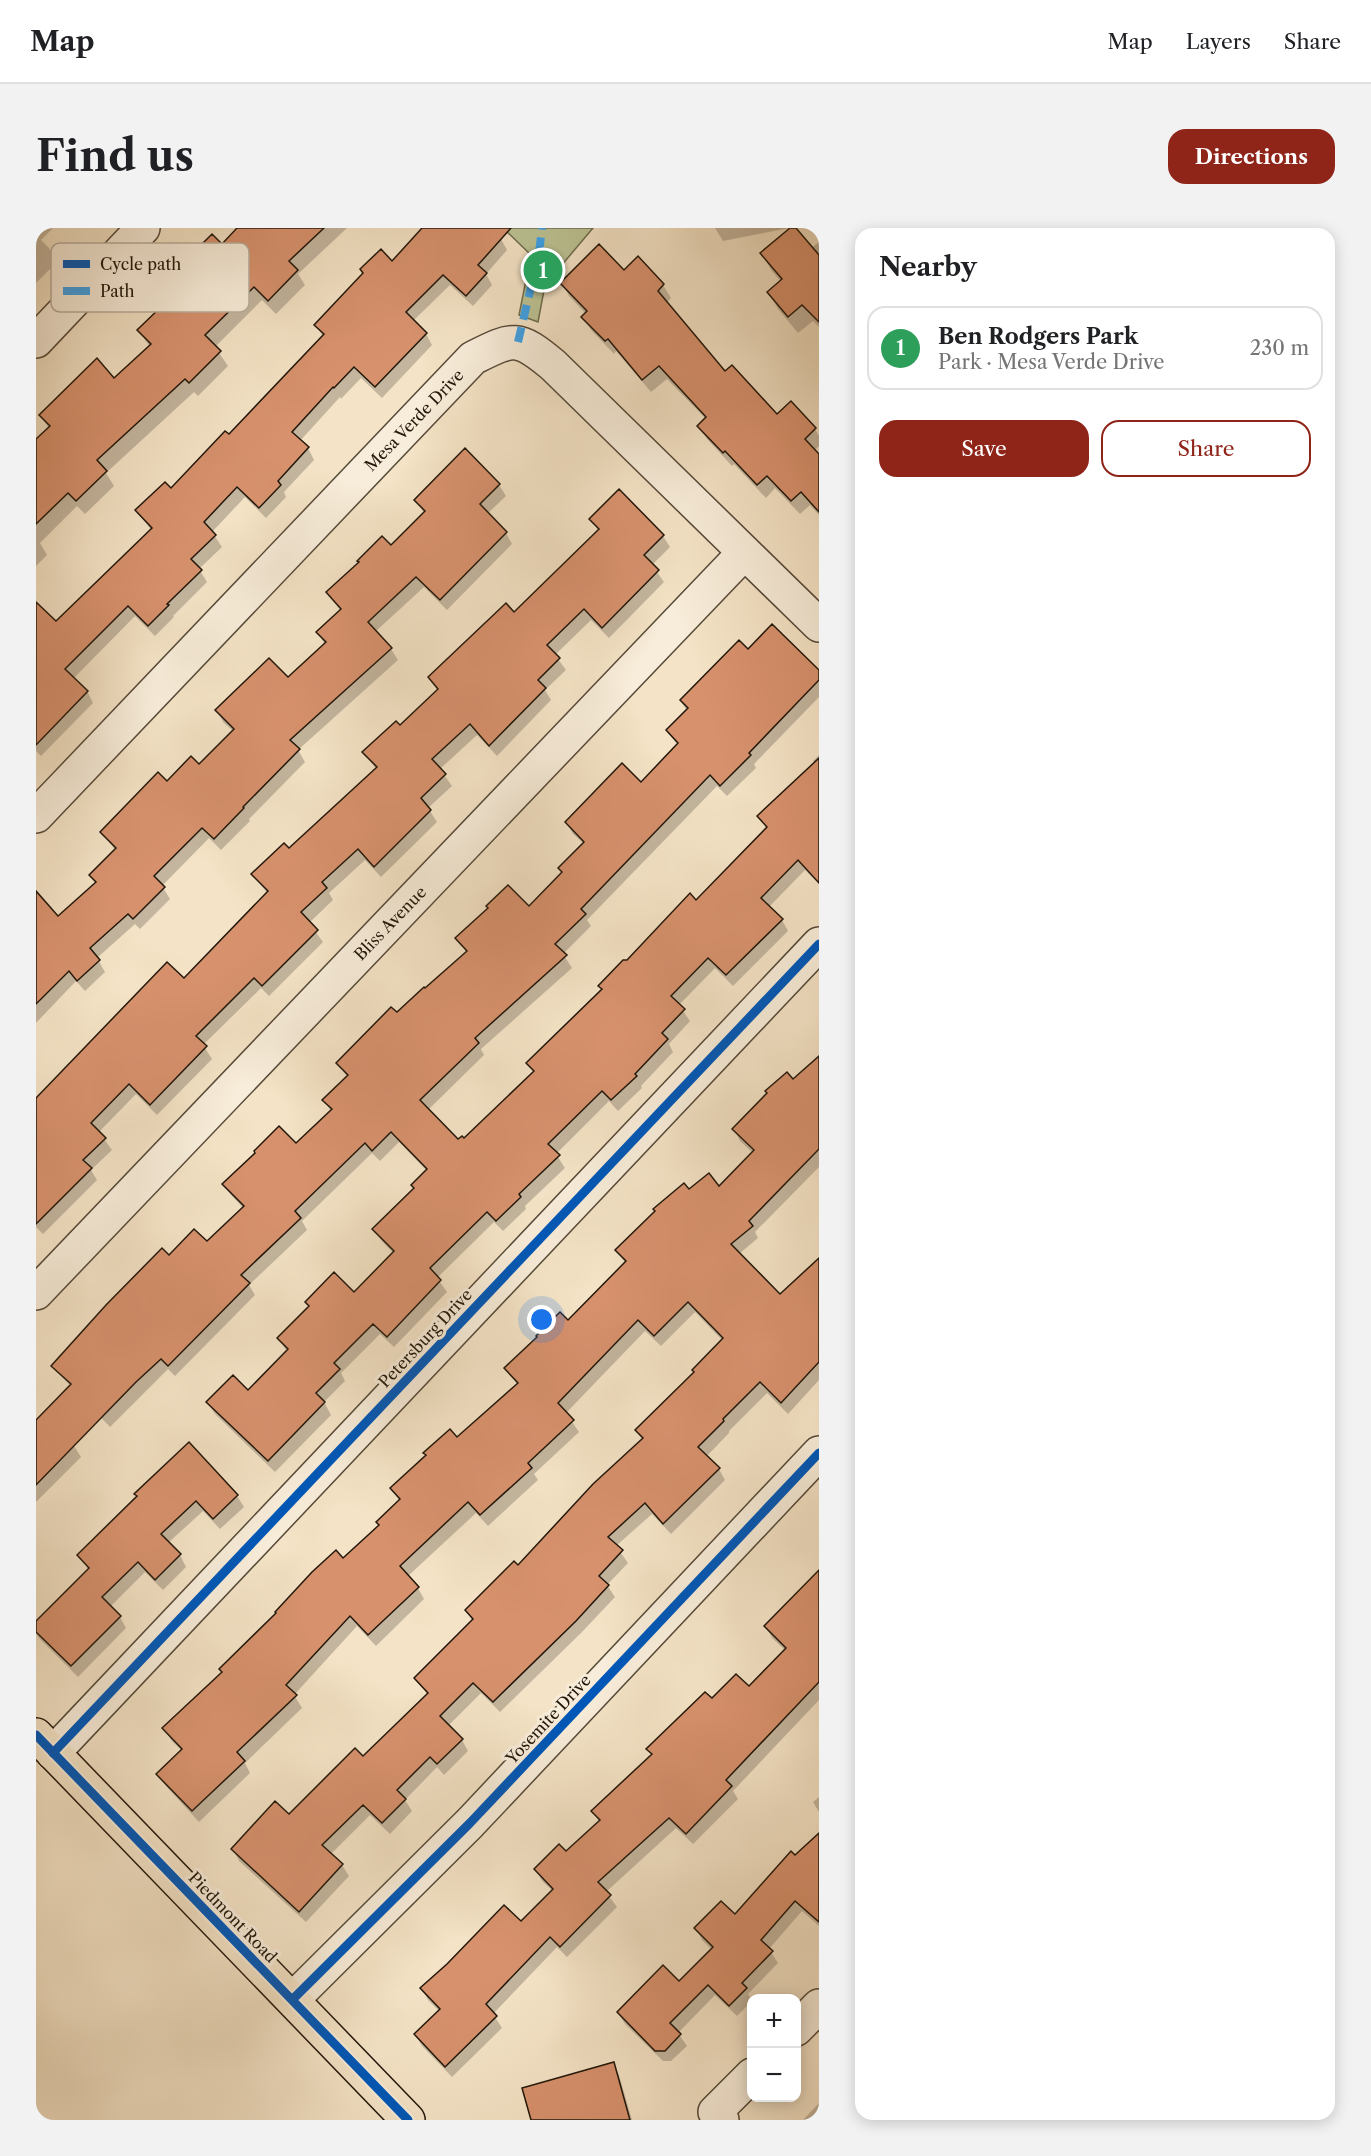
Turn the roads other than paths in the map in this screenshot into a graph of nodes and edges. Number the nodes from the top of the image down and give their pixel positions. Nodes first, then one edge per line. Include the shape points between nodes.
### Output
1 (143, 228) edge
2 (129, 243) edge
3 (63, 312) edge
4 (36, 341) edge
5 (744, 553) junction
6 (819, 625) edge
7 (36, 816) edge
8 (819, 944) edge
9 (36, 1293) edge
10 (819, 1453) edge
11 (45, 1744) edge
12 (293, 1999) junction
13 (819, 2006) edge
14 (801, 2024) edge
15 (747, 2081) edge
16 (718, 2116) edge
17 (408, 2120) edge

1 - 2 street
3 - 4 street
5 - 6 street, Mesa Verde Drive
5 - 7 street, Mesa Verde Drive via 553,365 518,342 500,344 473,358
5 - 9 street, Bliss Avenue
8 - 11 street, Petersburg Drive
10 - 12 street, Yosemite Drive via 470,1823
11 - 12 main road, Piedmont Road
12 - 17 main road, Piedmont Road
13 - 14 street
15 - 16 street

